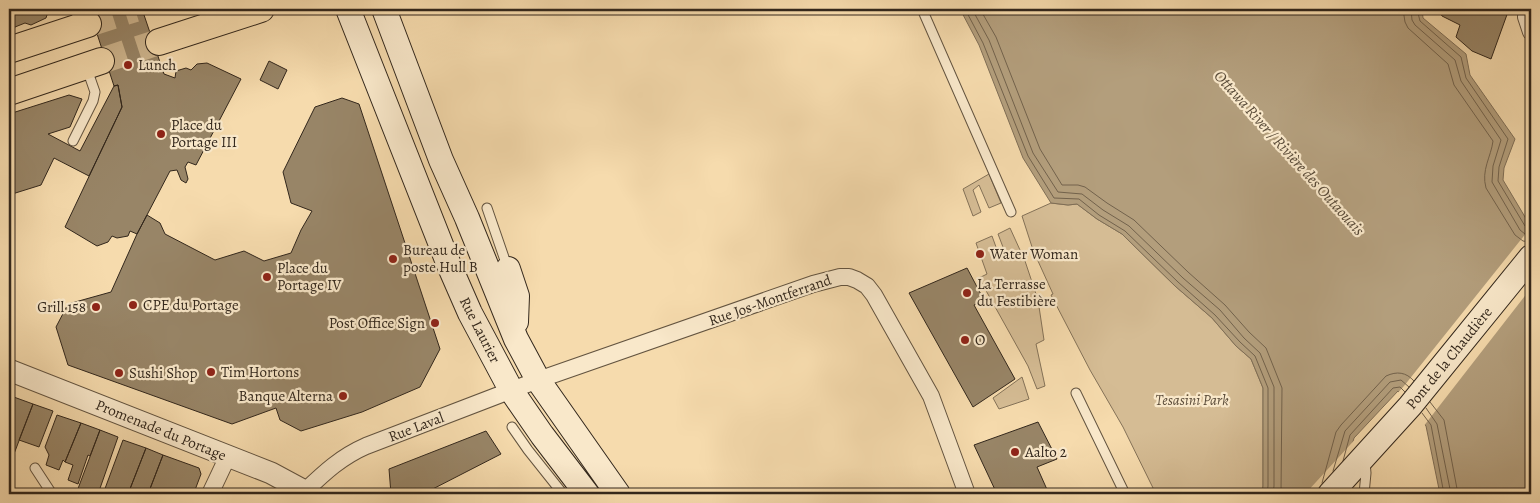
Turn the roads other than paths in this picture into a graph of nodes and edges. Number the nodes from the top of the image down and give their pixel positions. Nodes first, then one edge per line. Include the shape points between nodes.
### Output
1 (261, 9) edge
2 (348, 9) edge
3 (384, 9) edge
4 (922, 9) edge
5 (1527, 9) edge
6 (80, 16) tunnel mouth
7 (1531, 32) edge
8 (159, 42) tunnel mouth
9 (9, 50) edge
10 (93, 64) joint
11 (9, 92) edge
12 (73, 141) dead end
13 (487, 208) dead end
14 (1011, 212) dead end
15 (1531, 257) edge
16 (508, 269) joint
17 (516, 339) junction
18 (9, 370) edge
19 (538, 380) junction
20 (511, 390) junction
21 (1076, 393) dead end
22 (512, 427) dead end
23 (228, 456) junction
24 (1364, 457) junction
25 (35, 468) dead end
26 (1332, 491) edge
27 (308, 493) edge
28 (52, 494) edge
29 (210, 494) edge
30 (563, 494) edge
31 (587, 494) edge
32 (618, 494) edge
33 (967, 494) edge
34 (1125, 494) edge
35 (1364, 494) edge

1 - 8 main road
2 - 20 main road, Rue Laurier via 452,274
3 - 17 main road, Rue Laurier via 441,160
4 - 14 lane
5 - 7 street
6 - 9 main road
10 - 11 main road
10 - 12 lane via 93,100
13 - 16 lane
15 - 24 main road, Pont de la Chaudière via 1410,406
16 - 17 main road via 516,296
17 - 19 main road, Rue Laurier
18 - 23 street, Promenade du Portage
19 - 20 street, Rue Laval
19 - 32 main road, Rue Laurier
19 - 33 street, Rue Jos-Montferrand via 789,291 849,277 867,286 874,295 931,396
20 - 27 street, Rue Laval via 354,451 333,464
20 - 31 main road, Rue Laurier
21 - 34 lane
22 - 30 lane
23 - 27 street, Promenade du Portage via 278,476
23 - 29 street
24 - 26 main road, Pont de la Chaudière
24 - 35 lane
25 - 28 lane

